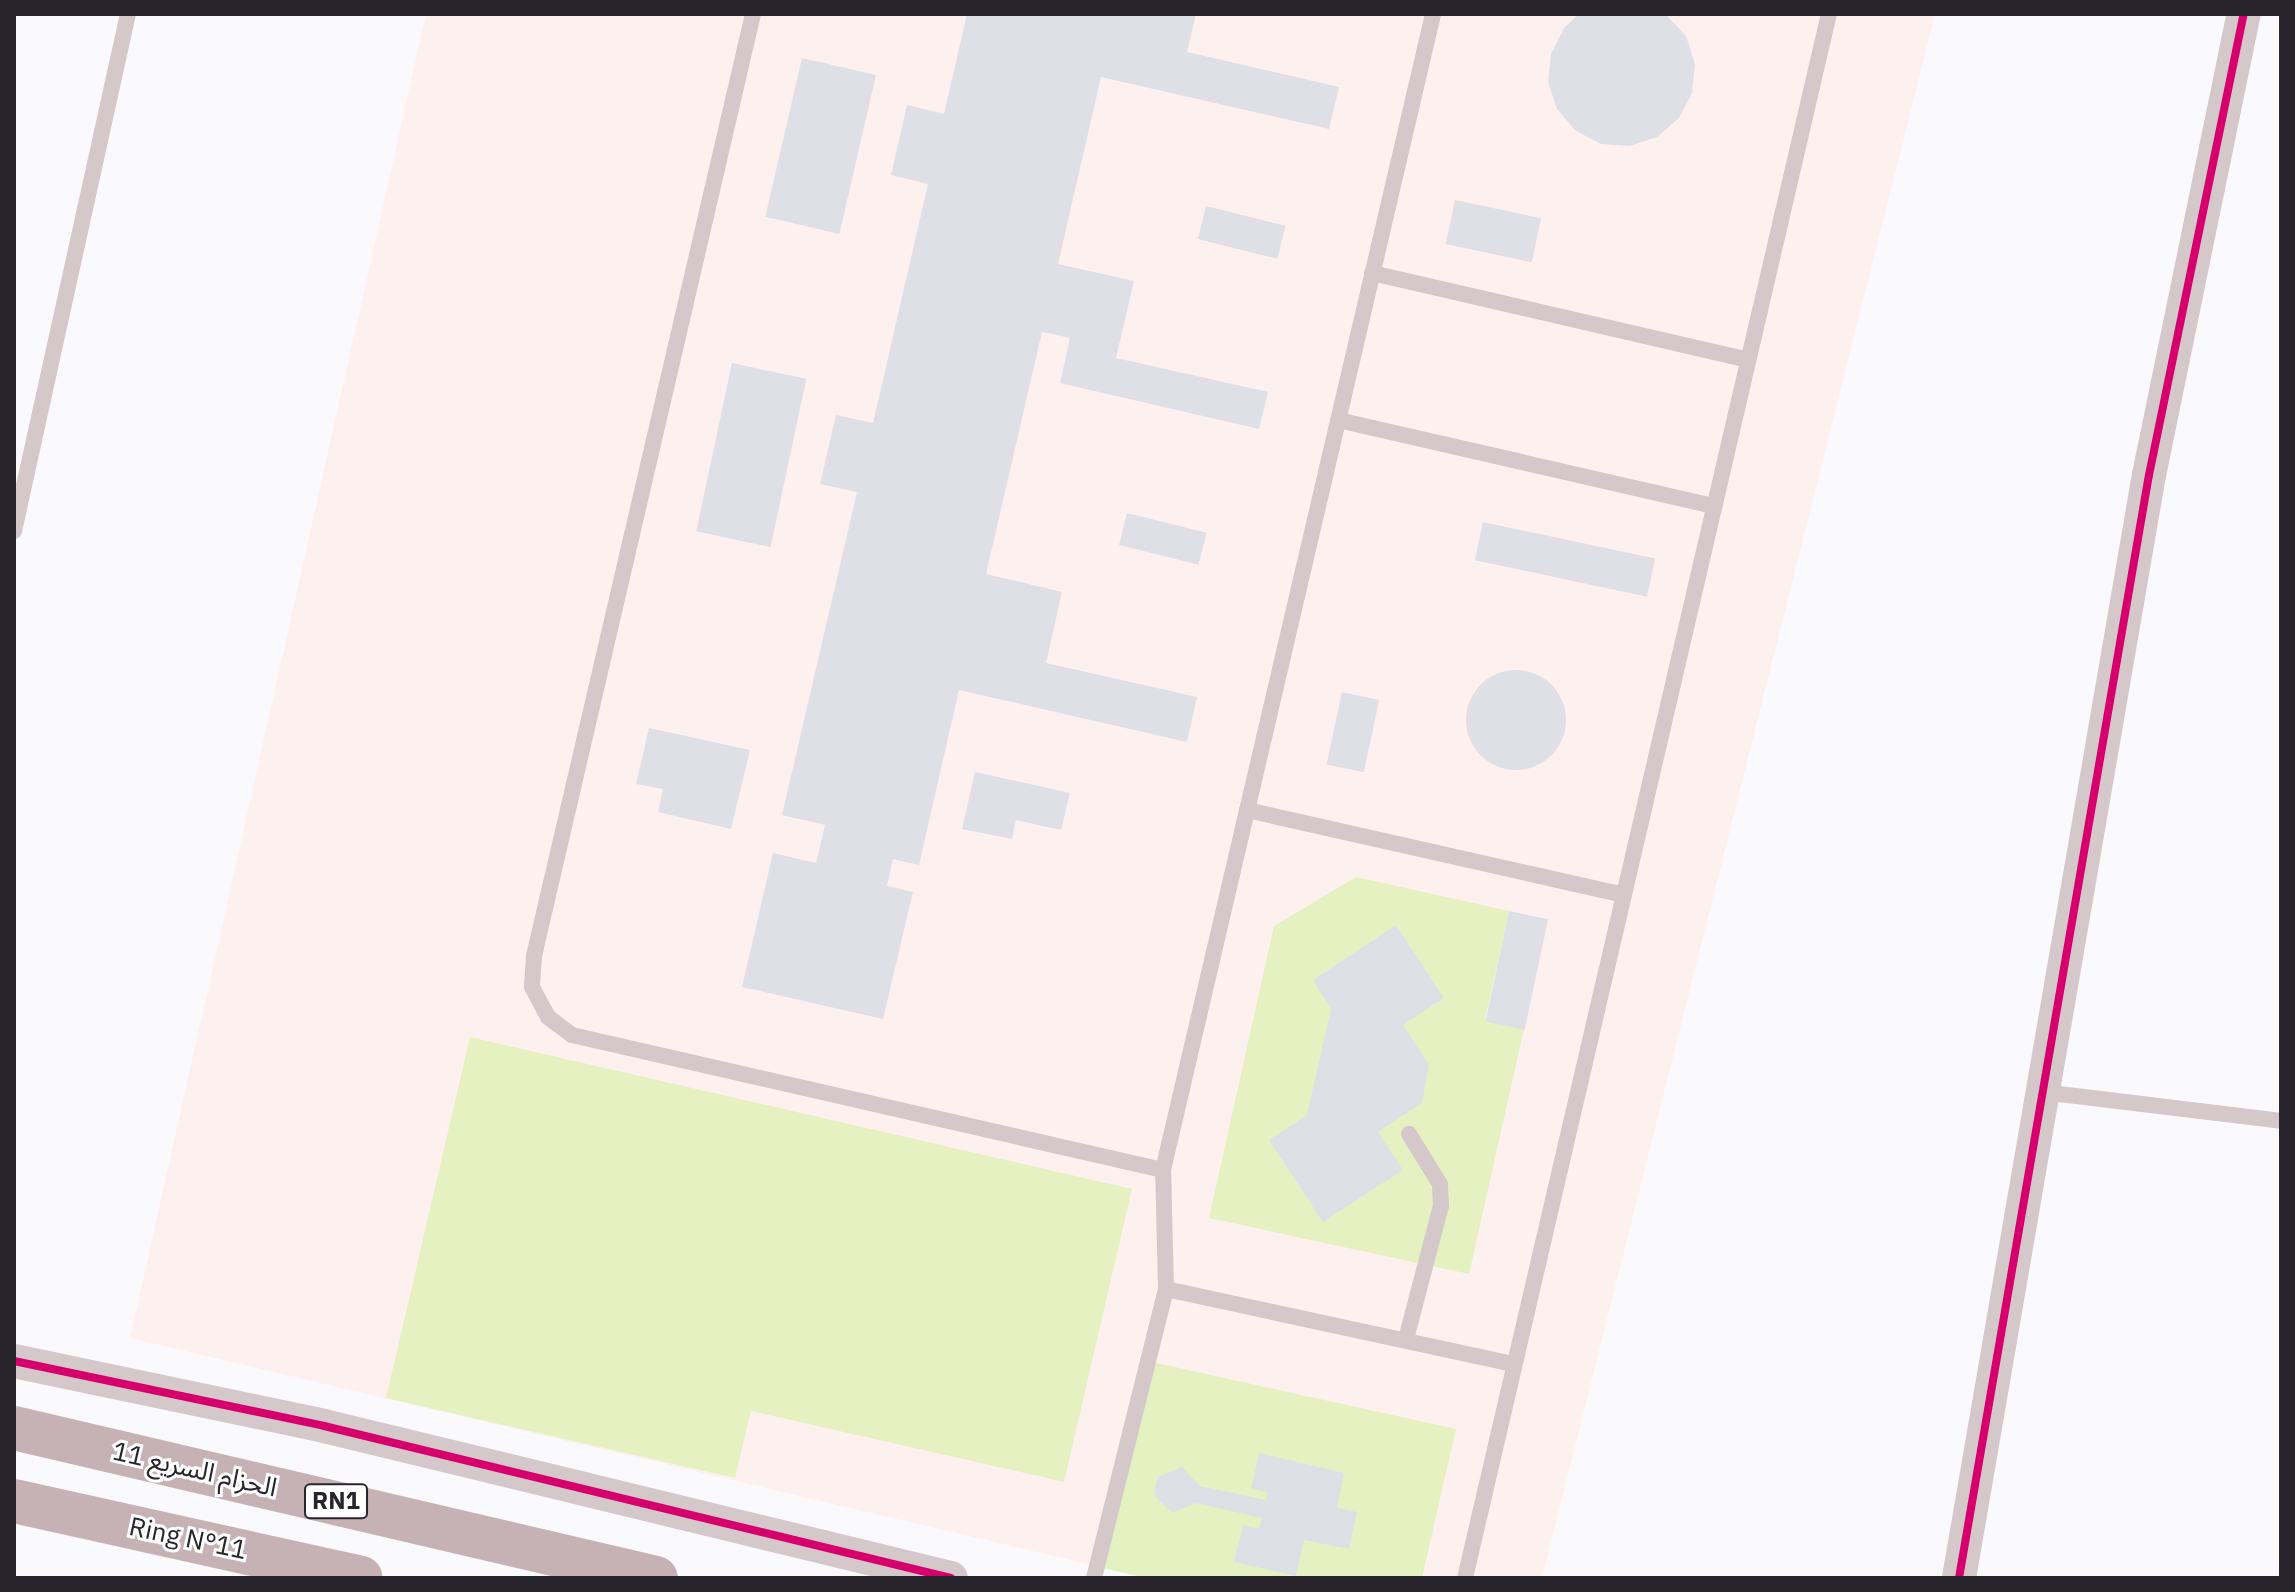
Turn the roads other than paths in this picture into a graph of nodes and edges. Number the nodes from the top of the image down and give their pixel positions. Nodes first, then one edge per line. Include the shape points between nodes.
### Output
1 (128, 14) edge
2 (753, 14) edge
3 (1433, 14) edge
4 (1829, 14) edge
5 (2244, 14) edge
6 (1372, 273) junction
7 (1748, 360) junction
8 (1338, 420) junction
9 (1714, 506) junction
10 (14, 531) edge
11 (1247, 810) junction
12 (1623, 895) junction
13 (2043, 1092) junction
14 (2281, 1121) edge
15 (1409, 1134) dead end
16 (1163, 1170) junction
17 (1166, 1289) junction
18 (1406, 1339) junction
19 (14, 1361) edge
20 (1513, 1364) junction
21 (14, 1428) edge
22 (14, 1501) edge
23 (361, 1578) edge
24 (656, 1578) edge
25 (951, 1578) edge
26 (1094, 1578) edge
27 (1465, 1578) edge
28 (1959, 1578) edge

1 - 10 lane
2 - 16 lane via 534,956 532,987 548,1017 572,1035
3 - 6 lane
4 - 7 lane
5 - 13 street via 2149,475
6 - 7 lane
6 - 8 lane
7 - 9 lane
8 - 9 lane
8 - 11 lane
9 - 12 lane
11 - 12 lane
11 - 16 lane
12 - 20 lane
13 - 14 lane
13 - 28 street
15 - 18 lane via 1440,1184 1441,1206
16 - 17 lane
17 - 18 lane
17 - 26 lane
18 - 20 lane
19 - 25 street via 324,1426
20 - 27 lane
21 - 24 highway, الحزام السريع 11 / RN1
22 - 23 highway, Ring N°11

